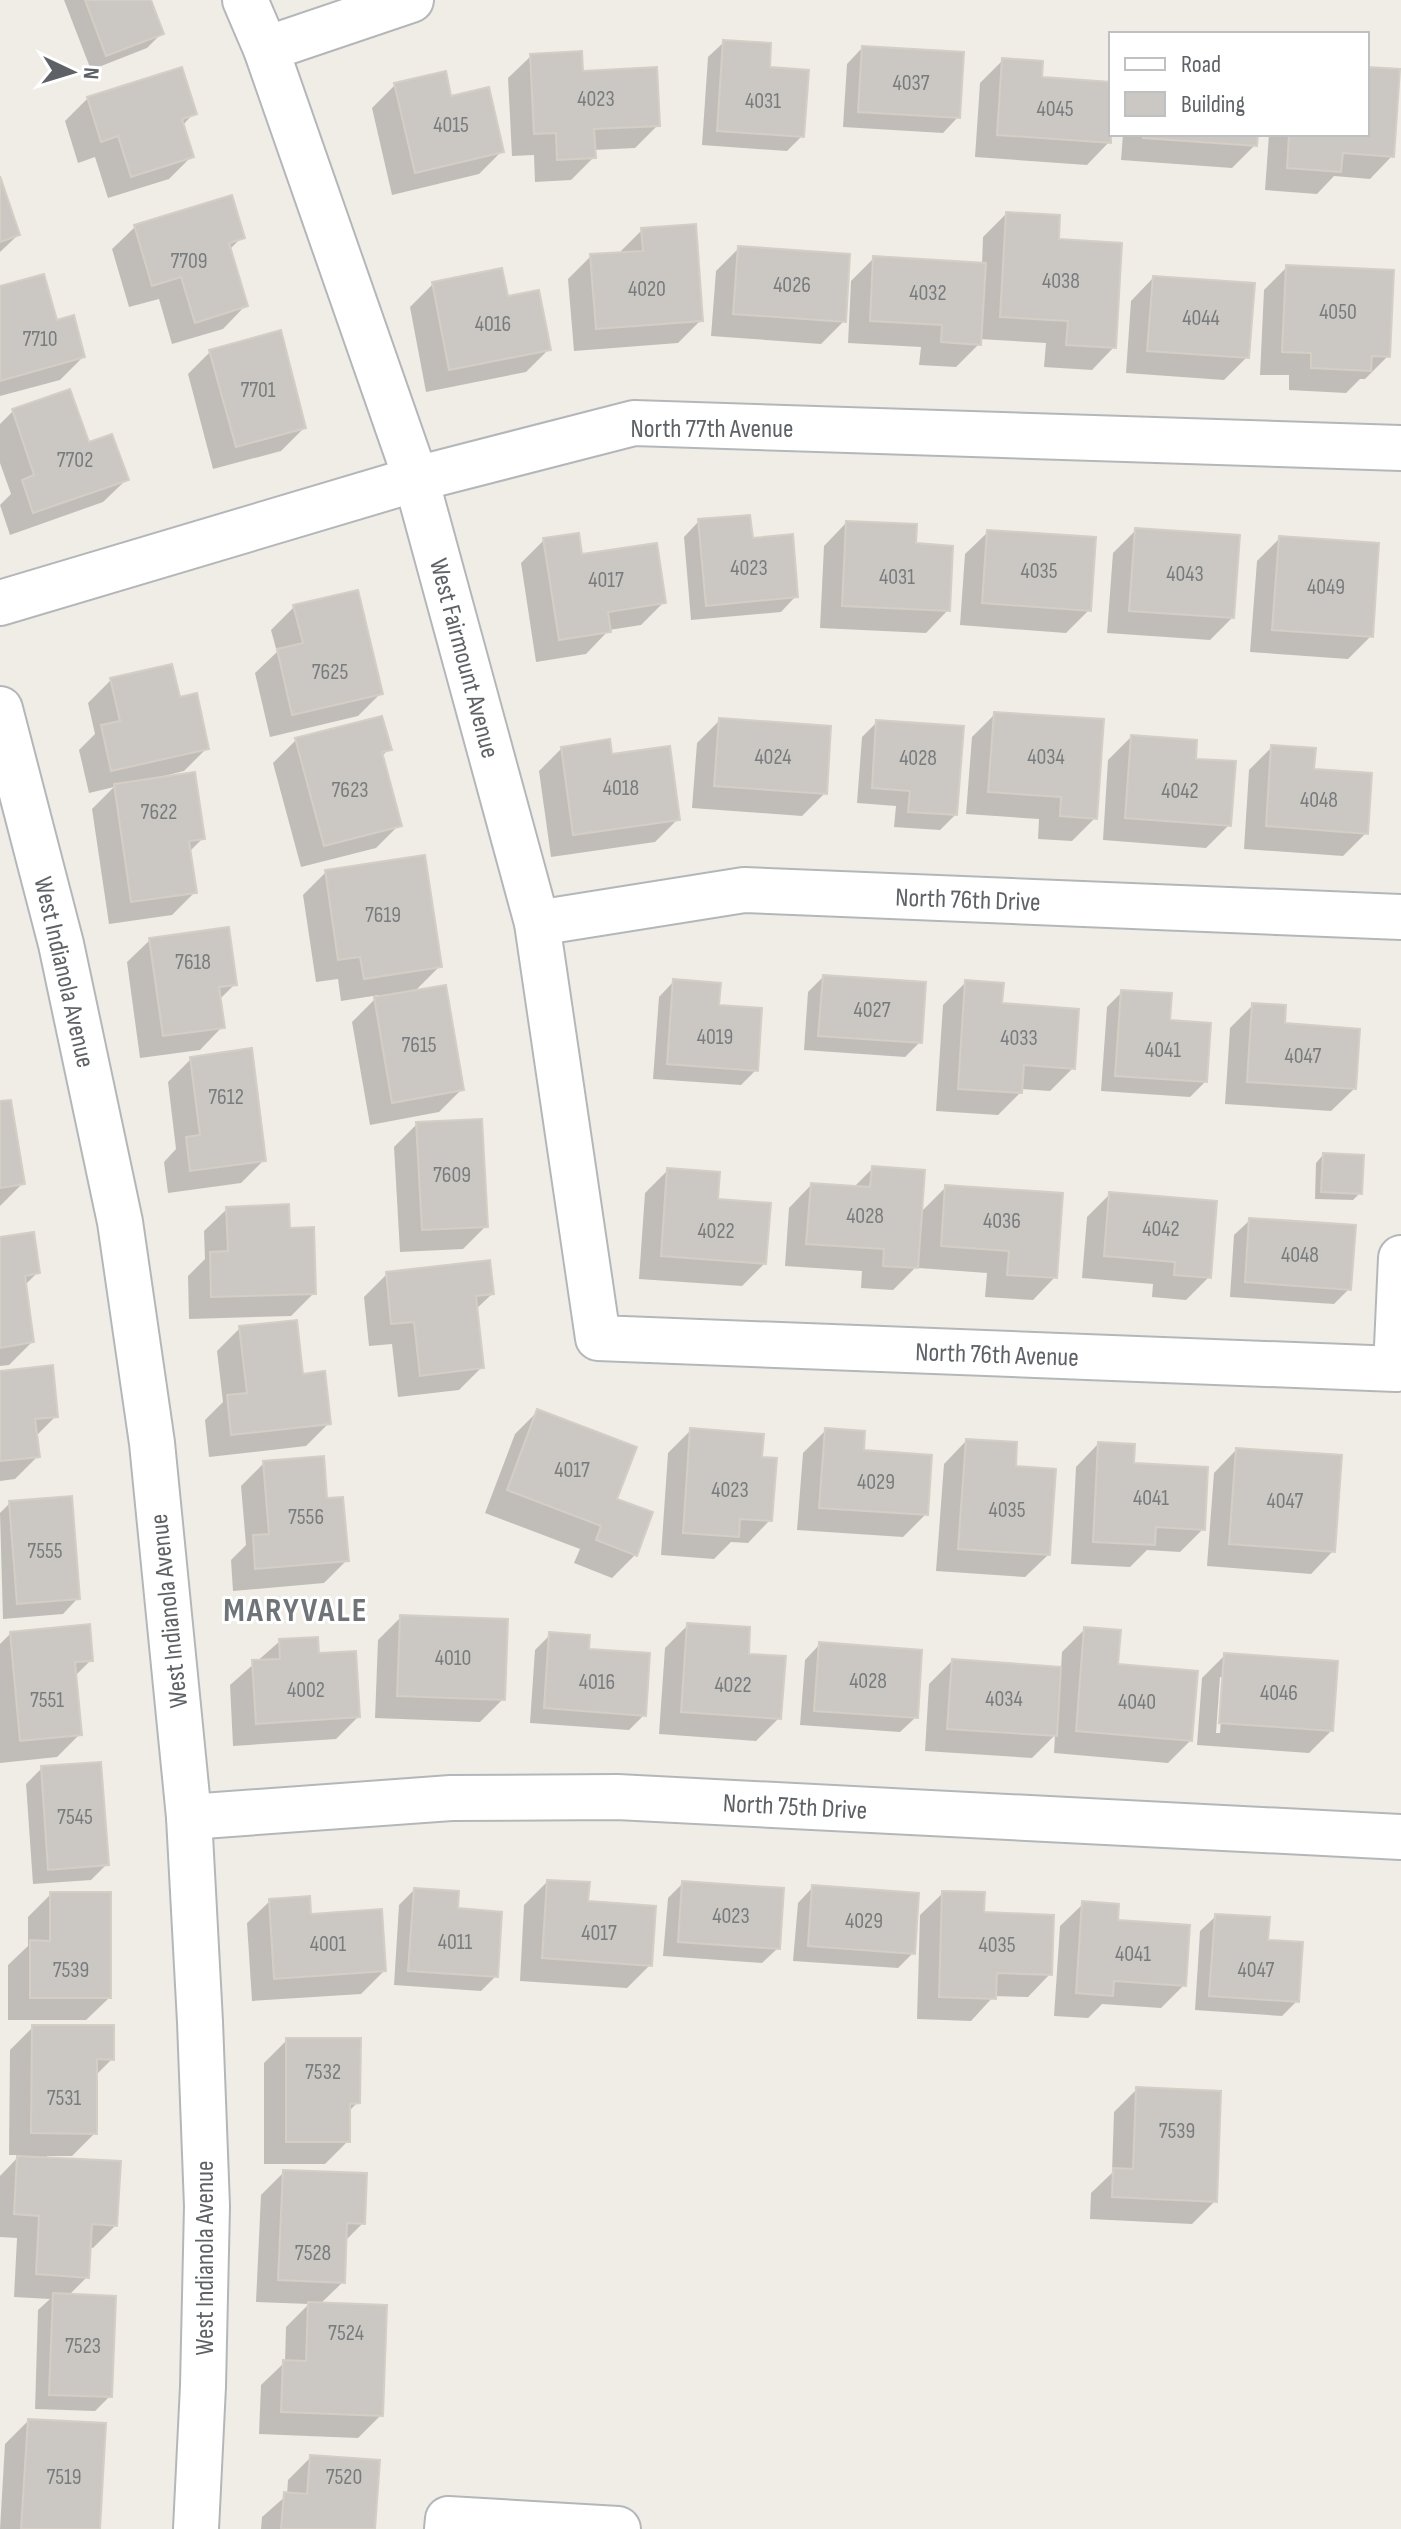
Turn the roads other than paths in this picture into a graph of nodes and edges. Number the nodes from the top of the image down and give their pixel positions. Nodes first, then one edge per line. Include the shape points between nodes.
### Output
1 (245, 0) edge
2 (411, 0) edge
3 (266, 49) junction
4 (1401, 448) edge
5 (416, 479) junction
6 (0, 603) edge
7 (0, 709) edge
8 (1401, 917) edge
9 (537, 923) junction
10 (1401, 1258) edge
11 (598, 1338) joint
12 (189, 1817) junction
13 (1401, 1837) edge
14 (196, 2529) edge
15 (447, 2529) edge
16 (618, 2529) edge

1 - 3 street, West Fairmount Avenue
2 - 3 street
3 - 5 street, West Fairmount Avenue
4 - 5 street, North 77th Avenue via 634,423
5 - 6 street, North 77th Avenue
5 - 9 street, West Fairmount Avenue
7 - 12 street, West Indianola Avenue via 61,944 120,1222 152,1443
8 - 9 street, North 76th Drive via 744,890
9 - 11 street, West Fairmount Avenue
10 - 11 street, North 76th Avenue via 1396,1369
12 - 13 street, North 75th Drive via 451,1798 617,1797
12 - 14 street, West Indianola Avenue via 207,2206
15 - 16 street via 448,2519

